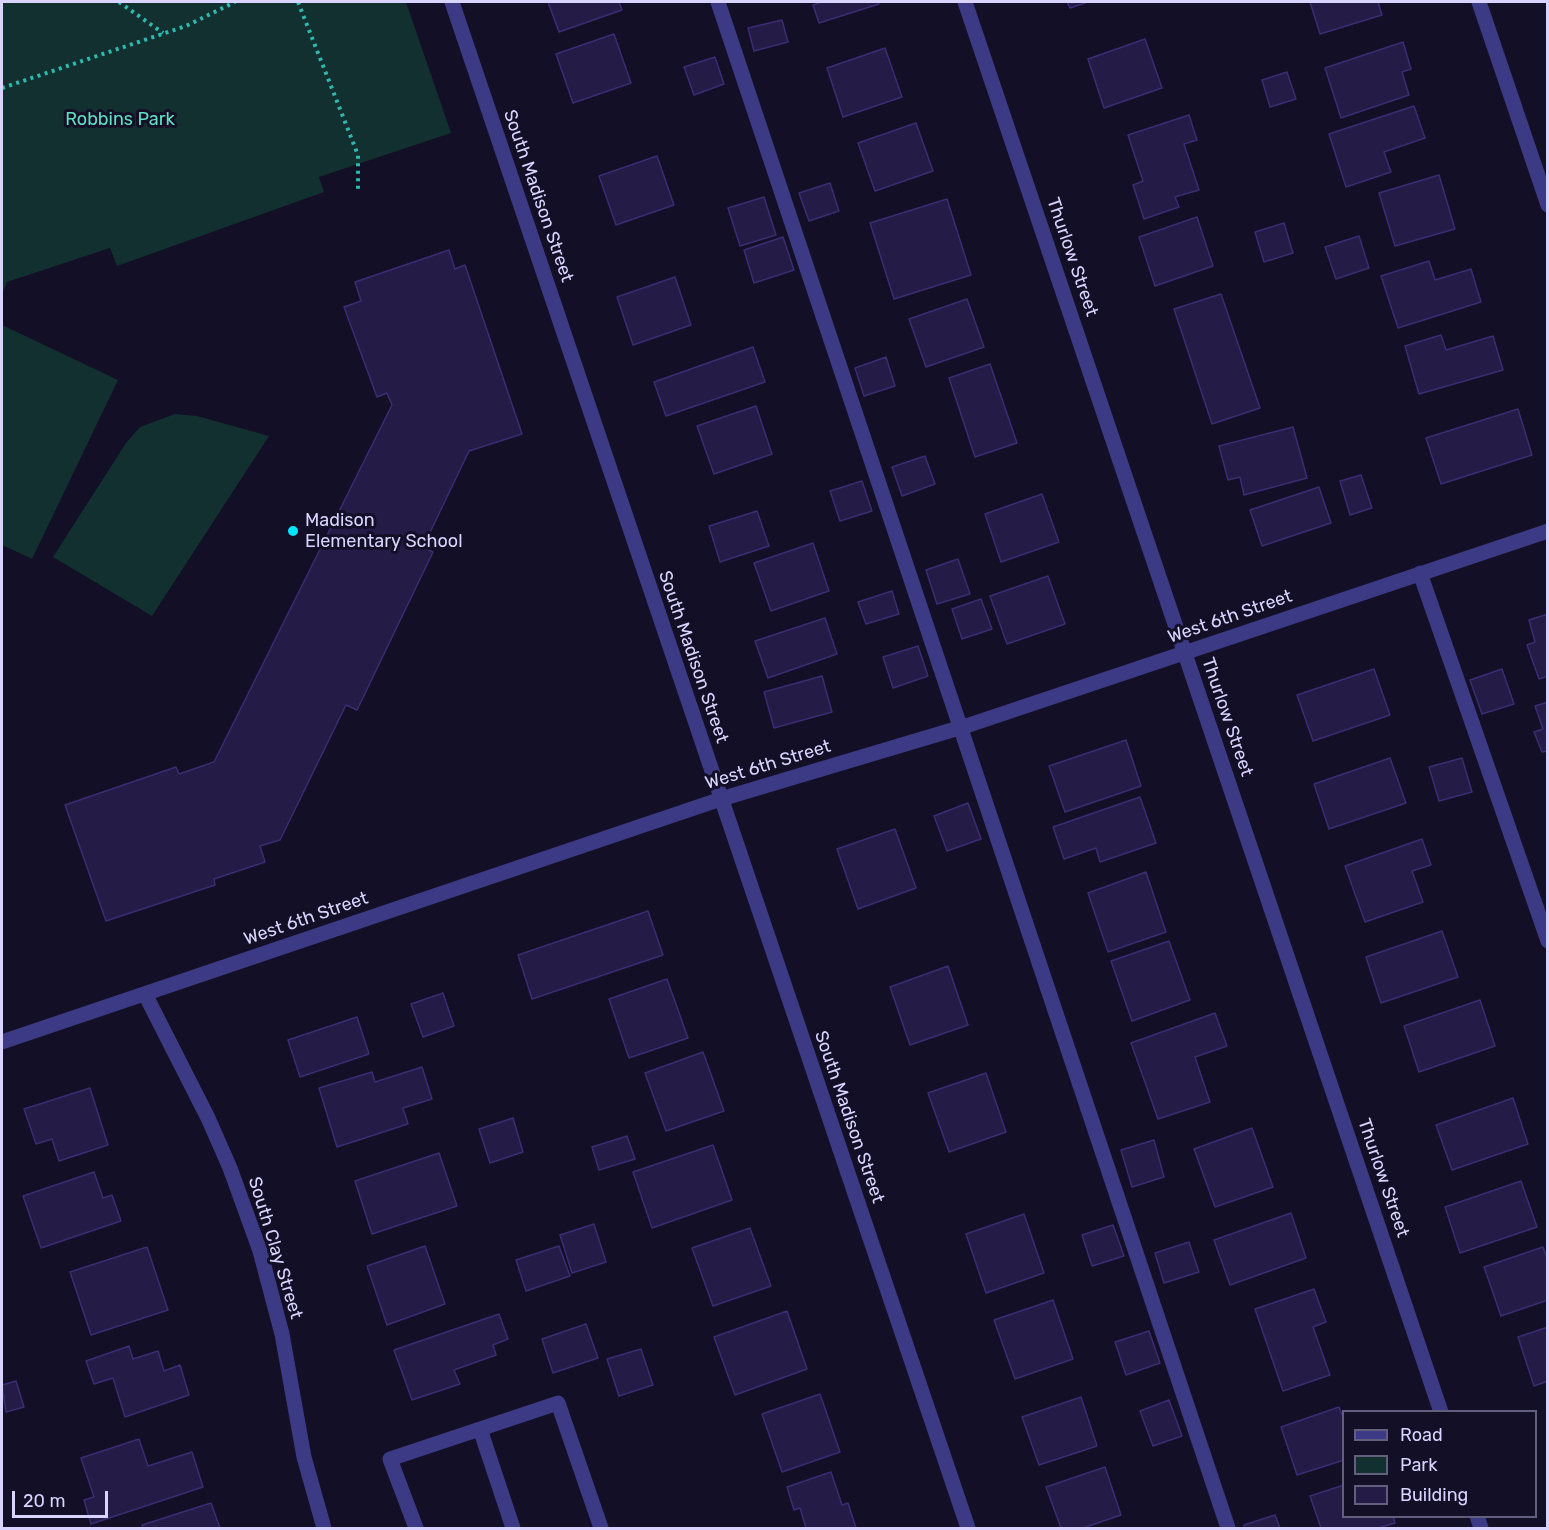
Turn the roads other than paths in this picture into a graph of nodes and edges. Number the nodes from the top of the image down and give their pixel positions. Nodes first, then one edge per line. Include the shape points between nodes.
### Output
1 (452, 2) edge
2 (718, 2) edge
3 (965, 2) edge
4 (1479, 2) edge
5 (1548, 206) edge
6 (1548, 531) edge
7 (1420, 573) junction
8 (1185, 652) junction
9 (960, 728) junction
10 (721, 799) junction
11 (1548, 941) edge
12 (145, 994) junction
13 (2, 1042) edge
14 (1440, 1410) edge
15 (480, 1429) junction
16 (324, 1528) edge
17 (416, 1528) edge
18 (513, 1528) edge
19 (601, 1528) edge
20 (968, 1528) edge
21 (1228, 1528) edge

1 - 10 street, South Madison Street
2 - 9 street
3 - 8 street, Thurlow Street
4 - 5 street
6 - 7 street, West 6th Street
7 - 8 street, West 6th Street
7 - 11 street
8 - 9 street, West 6th Street
8 - 14 street, Thurlow Street
9 - 10 street, West 6th Street
9 - 21 street
10 - 12 street, West 6th Street
10 - 20 street, South Madison Street
12 - 13 street, West 6th Street
12 - 16 street, South Clay Street via 208,1118 260,1251 282,1334 304,1457
15 - 17 street via 390,1459
15 - 18 street
15 - 19 street via 558,1403

